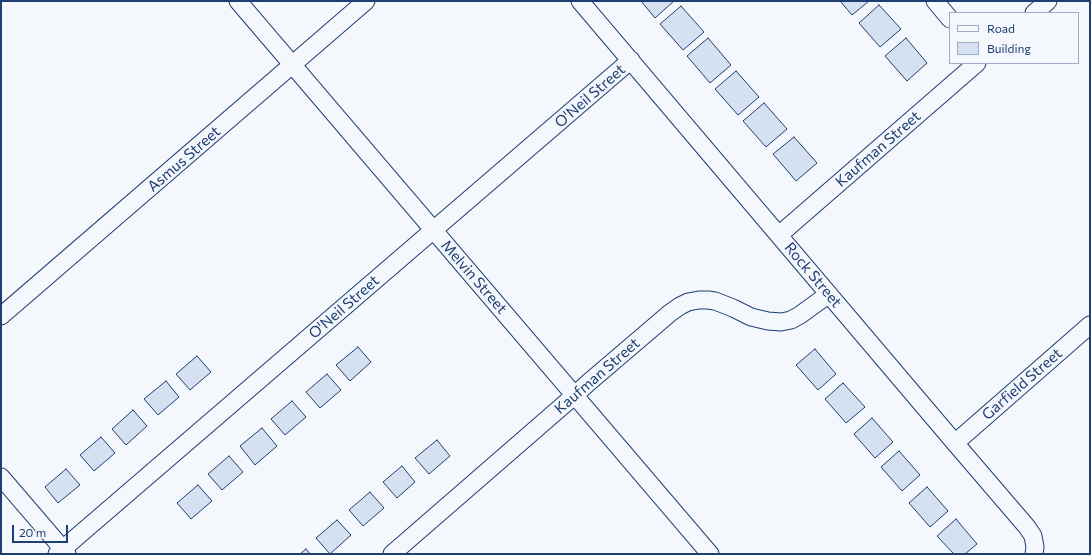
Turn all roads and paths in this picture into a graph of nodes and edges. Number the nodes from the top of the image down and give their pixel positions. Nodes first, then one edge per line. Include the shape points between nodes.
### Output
1 (238, 1) edge
2 (366, 1) edge
3 (580, 1) edge
4 (934, 1) edge
5 (1048, 1) edge
6 (1035, 12) edge
7 (949, 18) edge
8 (631, 60) junction
9 (976, 64) edge
10 (293, 65) junction
11 (434, 230) junction
12 (779, 235) junction
13 (829, 294) junction
14 (1, 316) edge
15 (1090, 325) edge
16 (575, 395) junction
17 (954, 443) junction
18 (1, 477) edge
19 (62, 552) edge
20 (392, 554) edge
21 (710, 554) edge
22 (1034, 554) edge

1 - 10 street, Melvin Street
2 - 10 street, Asmus Street
3 - 8 street, Rock Street
4 - 7 street
5 - 6 street
8 - 11 street, O'Neil Street
8 - 12 street, Rock Street
9 - 12 street, Kaufman Street
10 - 11 street, Melvin Street
10 - 14 street, Asmus Street
11 - 16 street, Melvin Street
11 - 19 street, O'Neil Street
12 - 13 street, Rock Street
13 - 16 street, Kaufman Street via 800,315 781,322 751,317 715,301 688,302 670,313
13 - 17 street, Rock Street
15 - 17 street, Garfield Street
16 - 20 street, Kaufman Street
16 - 21 street, Melvin Street
17 - 22 street, Rock Street via 1027,527 1033,536
18 - 19 street

